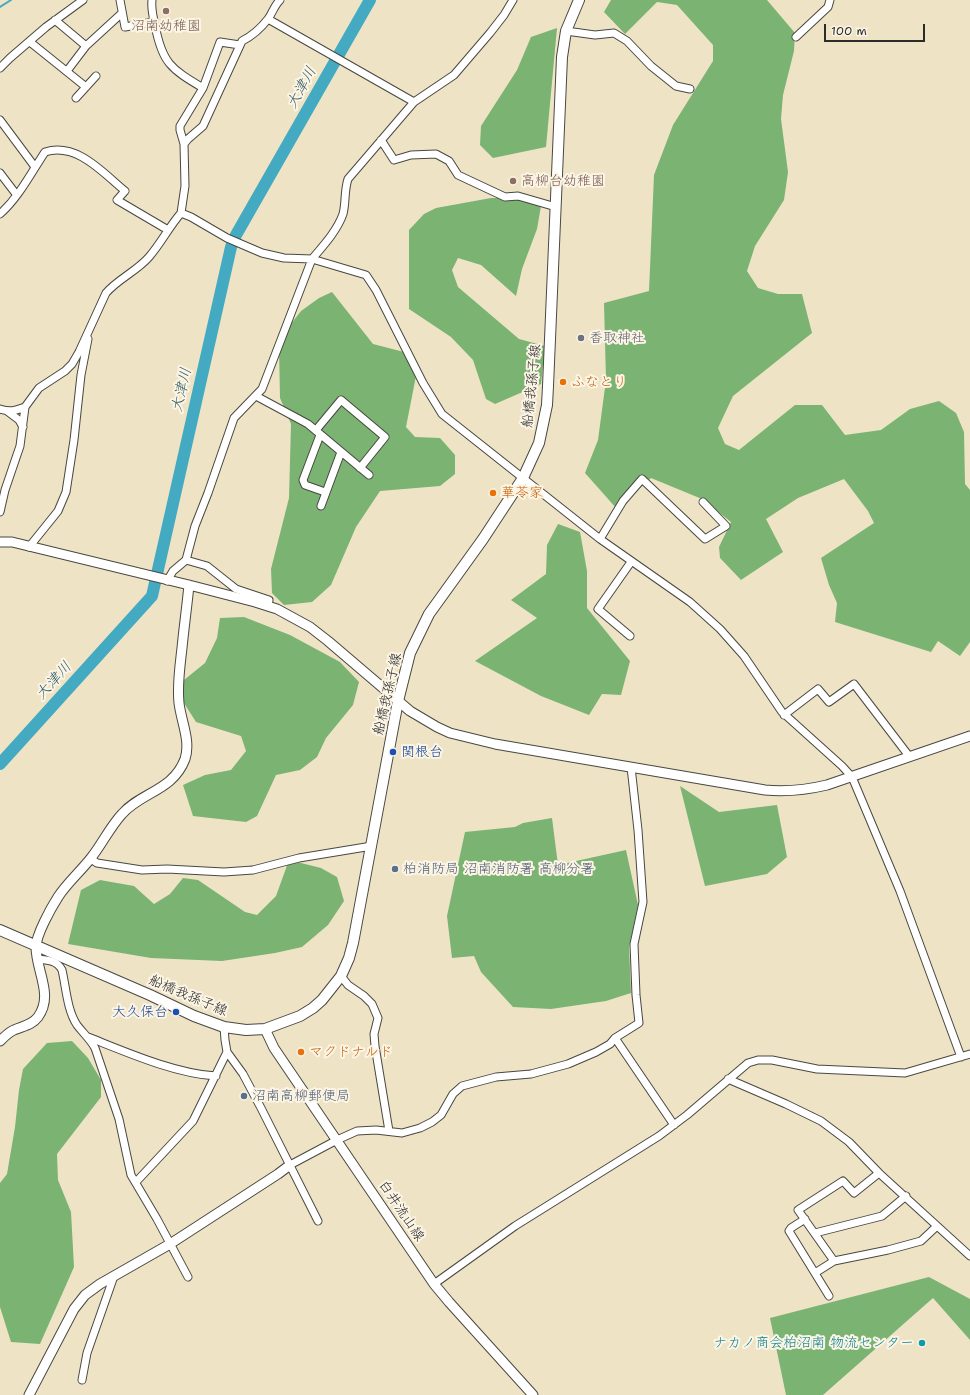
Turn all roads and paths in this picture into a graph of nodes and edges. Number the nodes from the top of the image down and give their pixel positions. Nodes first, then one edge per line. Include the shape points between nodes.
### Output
1 (83, 0) edge
2 (120, 0) edge
3 (152, 0) edge
4 (280, 0) edge
5 (513, 0) edge
6 (579, 0) edge
7 (830, 0) edge
8 (275, 3) edge
9 (122, 13) junction
10 (268, 19) junction
11 (55, 20) junction
12 (154, 22) junction
13 (566, 32) junction
14 (796, 37) dead end
15 (30, 42) junction
16 (240, 45) junction
17 (86, 46) junction
18 (0, 68) edge
19 (67, 71) junction
20 (96, 76) dead end
21 (86, 87) junction
22 (203, 88) junction
23 (690, 89) dead end
24 (76, 98) dead end
25 (414, 102) junction
26 (0, 120) edge
27 (380, 140) junction
28 (184, 144) junction
29 (35, 167) junction
30 (0, 173) edge
31 (16, 194) junction
32 (556, 207) junction
33 (181, 213) junction
34 (0, 214) edge
35 (168, 230) junction
36 (312, 259) junction
37 (88, 333) junction
38 (256, 396) junction
39 (25, 407) junction
40 (4, 410) edge
41 (23, 428) junction
42 (318, 433) junction
43 (341, 452) junction
44 (360, 468) junction
45 (369, 475) dead end
46 (523, 478) junction
47 (325, 492) junction
48 (703, 502) dead end
49 (321, 506) dead end
50 (0, 512) edge
51 (600, 539) junction
52 (0, 542) edge
53 (29, 547) junction
54 (186, 560) junction
55 (631, 562) junction
56 (165, 580) junction
57 (189, 585) junction
58 (268, 606) junction
59 (630, 636) dead end
60 (398, 701) junction
61 (784, 715) junction
62 (970, 736) edge
63 (909, 756) junction
64 (631, 767) junction
65 (852, 777) junction
66 (372, 846) junction
67 (91, 858) junction
68 (0, 930) edge
69 (36, 945) junction
70 (37, 959) junction
71 (341, 976) junction
72 (224, 1027) junction
73 (265, 1029) junction
74 (88, 1037) junction
75 (615, 1038) junction
76 (0, 1041) edge
77 (227, 1052) junction
78 (970, 1054) edge
79 (961, 1057) junction
80 (216, 1076) junction
81 (728, 1079) junction
82 (674, 1125) junction
83 (389, 1131) junction
84 (337, 1140) junction
85 (290, 1165) junction
86 (879, 1173) junction
87 (136, 1182) junction
88 (906, 1196) junction
89 (805, 1219) junction
90 (318, 1221) dead end
91 (937, 1226) junction
92 (815, 1233) junction
93 (170, 1244) junction
94 (970, 1256) edge
95 (834, 1261) junction
96 (815, 1273) junction
97 (114, 1276) junction
98 (188, 1277) dead end
99 (434, 1284) junction
100 (829, 1296) dead end
101 (82, 1380) dead end
102 (29, 1395) edge
103 (533, 1395) edge

1 - 11 street
2 - 9 street
3 - 12 street
4 - 8 street
5 - 25 street via 490,33 454,75
6 - 13 main road, 船橋我孫子線
7 - 14 street via 828,7
8 - 10 street
9 - 12 street via 125,27
9 - 17 street
10 - 16 street
10 - 25 street
11 - 15 street
11 - 17 street
12 - 22 street via 160,48 168,63 178,73
13 - 23 street via 595,35 614,33 627,41 651,66 676,86
13 - 32 main road, 船橋我孫子線 via 560,81
15 - 18 street
15 - 19 street
16 - 22 street via 220,42
16 - 28 street via 203,126
17 - 19 street
19 - 21 street
20 - 21 street
21 - 24 street
22 - 28 street via 180,126
25 - 27 street
26 - 29 street
27 - 32 street via 394,160 411,155 436,154 449,161 458,175 505,197 518,196
27 - 36 street via 348,180 338,224
28 - 33 street via 185,186
29 - 31 street
29 - 35 street via 45,152 61,151 83,157 125,191 117,200
30 - 31 street
31 - 34 street
32 - 46 main road, 船橋我孫子線 via 547,405 539,443
33 - 35 street
33 - 36 street via 239,244 262,253 284,258
35 - 37 street via 150,256 106,293
36 - 38 street via 265,382
36 - 46 street via 366,275 442,414
37 - 39 street via 72,364 38,388
37 - 53 street via 66,492 58,511
38 - 42 street via 308,424
38 - 54 street via 234,418 195,526
39 - 40 street via 14,411
39 - 41 street
40 - 41 street via 19,420
41 - 50 street
42 - 43 street
42 - 44 street via 340,400 346,404 385,437
42 - 47 street via 303,480 305,485
43 - 44 street
43 - 47 street
44 - 45 street
46 - 51 street
46 - 60 main road, 船橋我孫子線 via 429,614 410,653
47 - 49 street
48 - 51 street via 726,526 705,539 642,479 623,501
51 - 55 street
52 - 53 street via 12,542
53 - 56 street
54 - 56 street
54 - 58 street via 207,566 236,589 269,600
55 - 59 street via 598,609
55 - 61 street via 690,602 720,629 744,656
56 - 57 street
57 - 58 street
57 - 67 street via 179,670 179,702 187,743 185,760 171,780 122,813
58 - 60 street via 310,627
60 - 64 street via 410,711 450,733 495,744
60 - 66 main road, 船橋我孫子線
61 - 63 street via 818,689 829,702 854,684
61 - 65 street
62 - 63 street
63 - 65 street
64 - 65 street via 783,792 809,789
64 - 75 street via 643,902 634,944 639,1023
65 - 79 street via 905,904
66 - 67 street via 299,858 253,870 224,872 142,870 97,863
66 - 71 main road, 船橋我孫子線 via 353,943
67 - 69 street via 67,883 57,898
68 - 69 main road, 船橋我孫子線
69 - 70 street
69 - 72 main road, 船橋我孫子線
70 - 74 street via 53,961 59,965 72,1013
70 - 76 street via 45,989 41,1012 30,1024 14,1030
71 - 73 main road, 船橋我孫子線 via 313,1008 300,1016
71 - 83 street via 372,1004 378,1018 374,1034 375,1046
72 - 73 main road, 船橋我孫子線
72 - 77 street
73 - 84 street, 白井流山線 via 274,1048
74 - 80 street via 171,1067 205,1076
74 - 87 street via 95,1048 120,1119 131,1175
75 - 82 street
75 - 83 street via 596,1052 568,1064 531,1074 496,1077 462,1086 453,1094 441,1115 432,1122 402,1132
77 - 80 street
77 - 85 street via 243,1074
78 - 79 street
79 - 81 street via 905,1073 817,1069 772,1060 758,1060 748,1063
80 - 87 street via 193,1121
81 - 82 street
81 - 86 street via 821,1121 849,1142
82 - 99 street via 620,1162 515,1226
83 - 84 street via 357,1131
84 - 85 street
84 - 99 street, 白井流山線
85 - 90 street
85 - 93 street
86 - 88 street
86 - 89 street via 854,1193 843,1181 798,1210
87 - 93 street
88 - 91 street
88 - 92 street via 882,1216
89 - 92 street
89 - 96 street via 789,1231
91 - 94 street
91 - 95 street via 921,1241
92 - 95 street
93 - 97 street
93 - 98 street
95 - 96 street
96 - 100 street
97 - 101 street via 87,1353
97 - 102 street via 80,1300
99 - 103 street, 白井流山線

